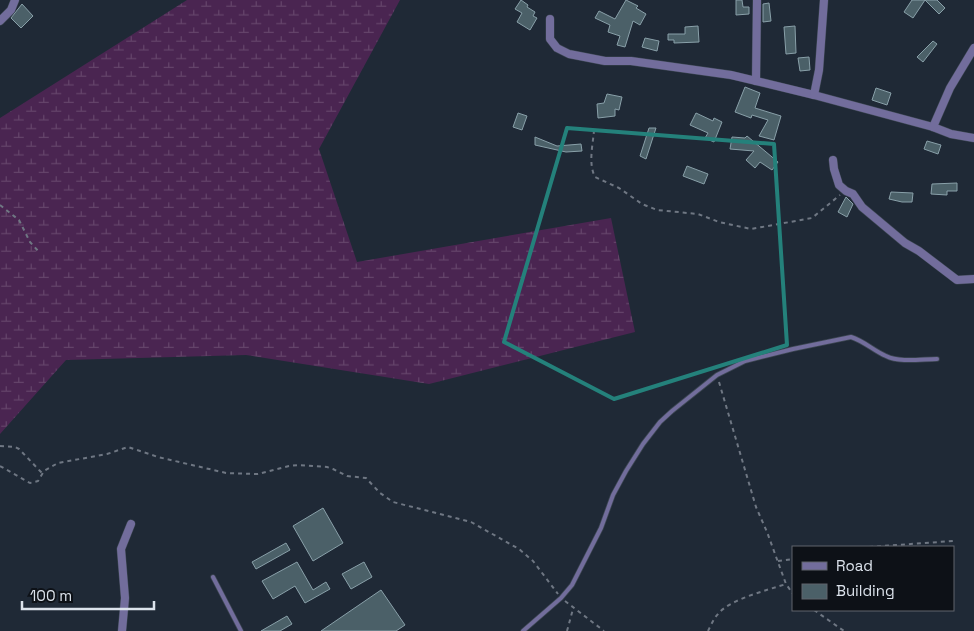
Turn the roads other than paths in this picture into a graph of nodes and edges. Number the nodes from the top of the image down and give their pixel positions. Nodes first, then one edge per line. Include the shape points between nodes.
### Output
1 (15, 0) edge
2 (757, 0) edge
3 (824, 0) edge
4 (550, 19) dead end
5 (0, 22) edge
6 (974, 48) edge
7 (756, 81) junction
8 (814, 94) junction
9 (932, 127) junction
10 (974, 138) edge
11 (833, 160) dead end
12 (974, 279) edge
13 (937, 359) dead end
14 (131, 524) dead end
15 (212, 577) dead end
16 (122, 631) edge
17 (241, 631) edge
18 (523, 631) edge

1 - 5 street
2 - 7 street
3 - 8 street
4 - 7 street via 550,39 557,48 569,54 714,71
6 - 9 street
7 - 8 street
8 - 9 street
9 - 10 street
11 - 12 street via 837,181 853,194 862,207 905,243 958,280
13 - 18 lane via 895,359 851,337 745,361 716,375 666,416 643,444 613,495 601,528 572,585
14 - 16 street via 121,549 125,598
15 - 17 lane

